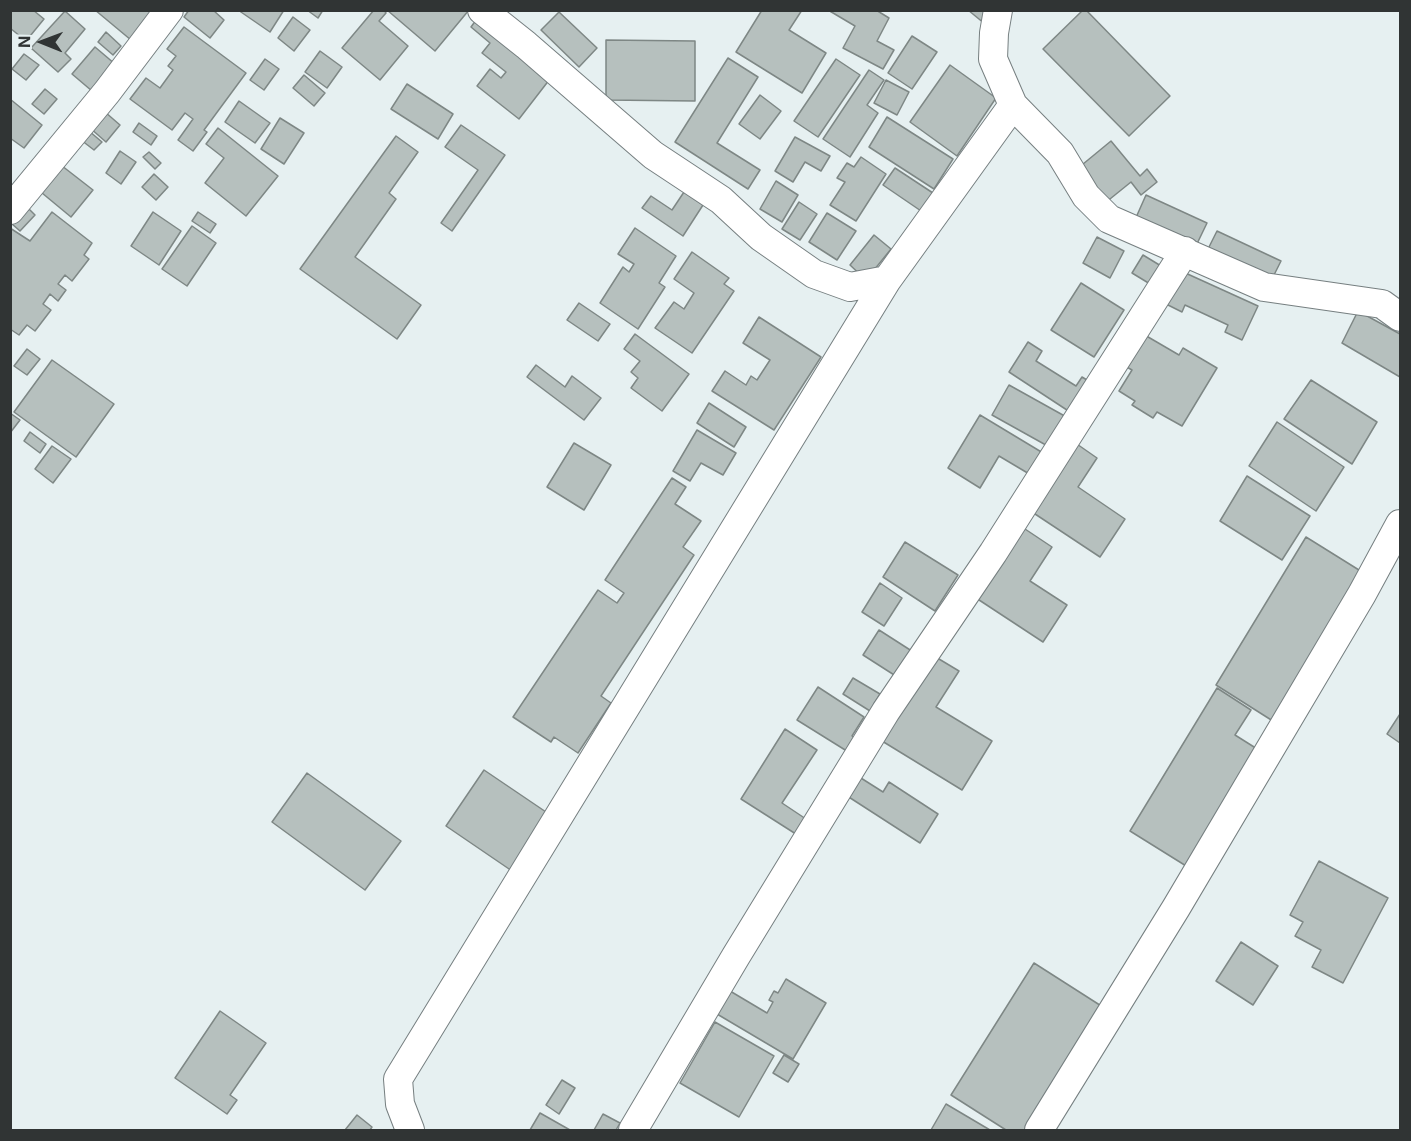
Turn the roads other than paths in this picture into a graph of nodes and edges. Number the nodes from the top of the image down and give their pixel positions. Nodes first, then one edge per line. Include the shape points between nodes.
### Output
1 (169, 10) edge
2 (482, 10) edge
3 (998, 10) edge
4 (1013, 105) junction
5 (10, 210) edge
6 (1185, 251) junction
7 (887, 280) junction
8 (1401, 317) edge
9 (1401, 524) edge
10 (410, 1131) edge
11 (633, 1131) edge
12 (1039, 1131) edge

1 - 5 street
2 - 7 street via 653,155 721,200 761,237 813,274 850,287
3 - 4 street via 993,59
4 - 6 street via 1060,153 1086,196 1109,219
4 - 7 street
6 - 8 street via 1264,287 1382,304
6 - 11 street via 993,553 886,711
7 - 10 street via 398,1079 400,1104
9 - 12 street via 1176,908

